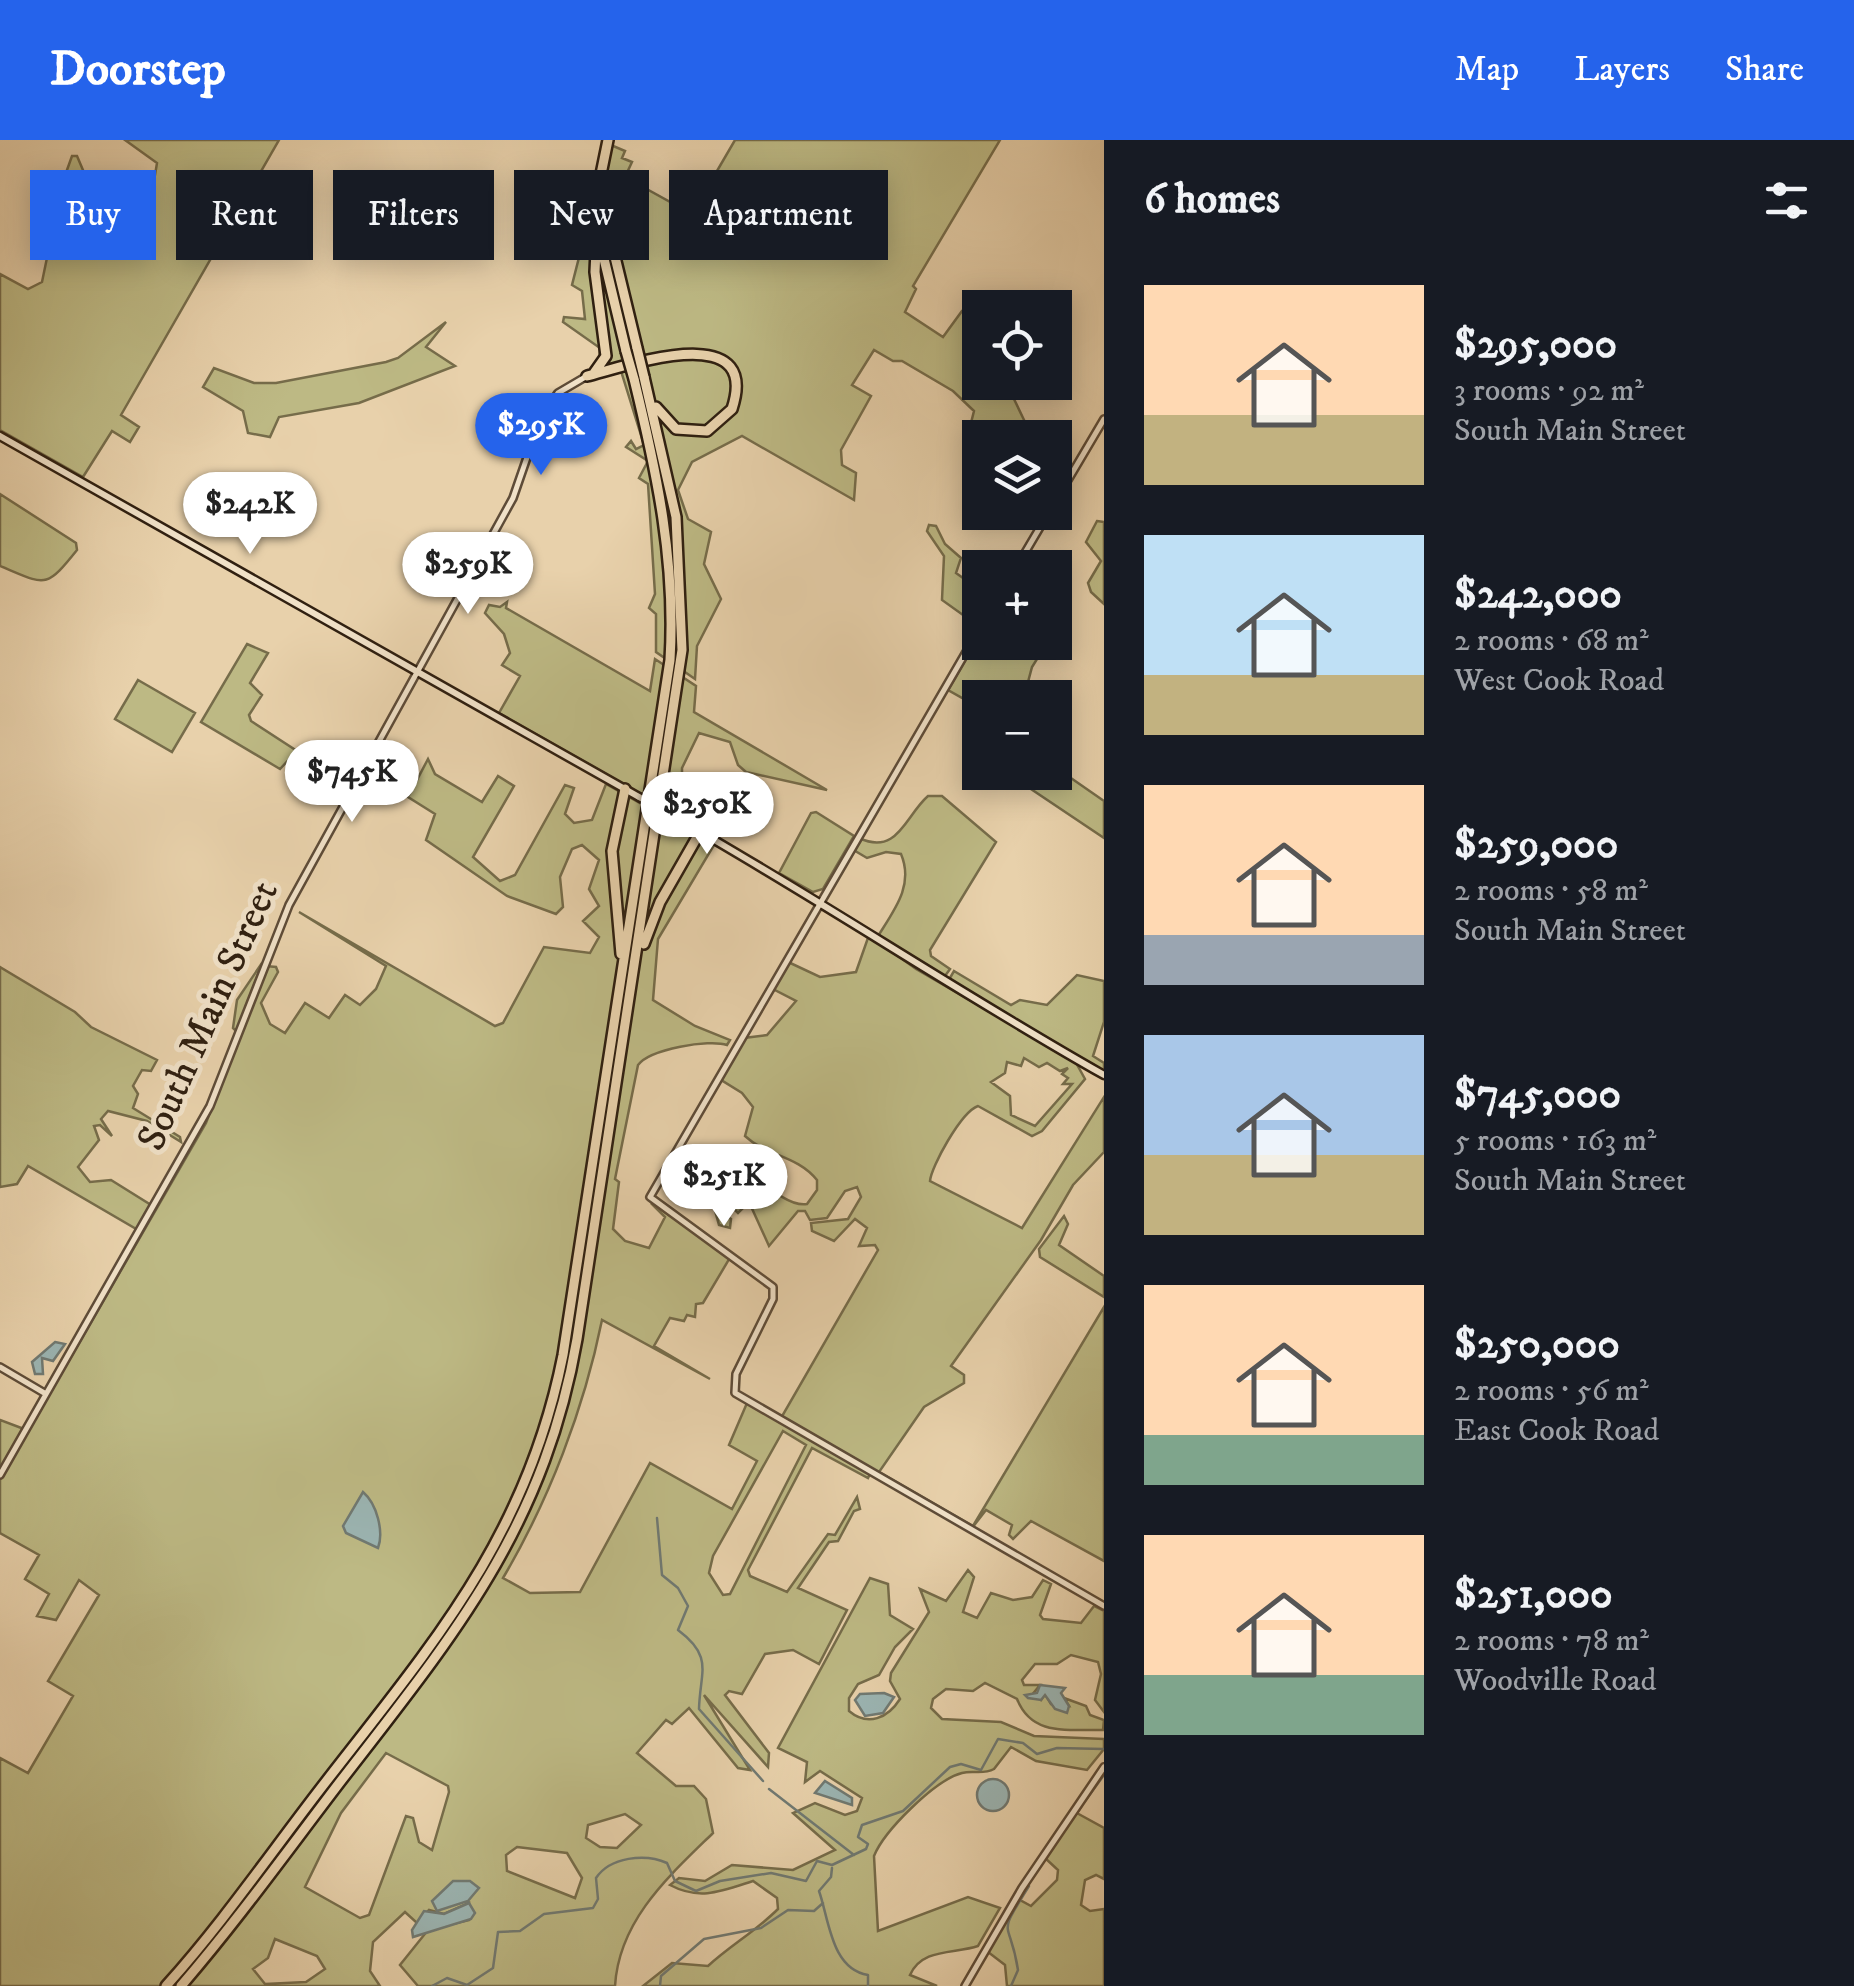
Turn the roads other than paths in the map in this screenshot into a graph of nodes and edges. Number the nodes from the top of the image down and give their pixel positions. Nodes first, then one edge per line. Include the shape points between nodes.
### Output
1 (607, 143) edge
2 (603, 170) edge
3 (597, 260) edge
4 (605, 260) edge
5 (632, 350) junction
6 (587, 376) junction
7 (639, 378) junction
8 (1104, 419) edge
9 (0, 436) edge
10 (1072, 473) edge
11 (962, 659) edge
12 (418, 672) junction
13 (625, 789) junction
14 (700, 832) junction
15 (820, 900) junction
16 (630, 1001) junction
17 (611, 1049) junction
18 (1104, 1075) edge
19 (0, 1367) edge
20 (46, 1394) junction
21 (0, 1475) edge
22 (1104, 1606) edge
23 (1104, 1767) edge
24 (166, 1986) edge
25 (181, 1986) edge
26 (965, 1986) edge

1 - 2 highway
1 - 5 highway via 606,218
3 - 6 highway via 606,356
4 - 5 highway
5 - 7 highway, bridge
6 - 7 highway via 702,353 729,372 734,404 712,429 682,432 660,414
6 - 12 street, South Main Street via 558,394 541,417 513,498
7 - 16 highway via 673,498 682,628 677,701
7 - 17 highway via 665,519 671,638
8 - 10 street
9 - 12 main road
11 - 15 street
12 - 13 main road
12 - 20 street, South Main Street via 289,905 210,1106
13 - 14 main road, bridge
13 - 17 highway via 612,851 621,948
14 - 15 main road
14 - 16 highway via 654,917
15 - 18 main road via 919,968
15 - 22 street via 650,1197 773,1286 734,1393
16 - 25 highway via 569,1382 526,1510 456,1631
17 - 24 highway via 561,1366 516,1507 448,1624
19 - 20 street
20 - 21 street, South Main Street
23 - 26 street

